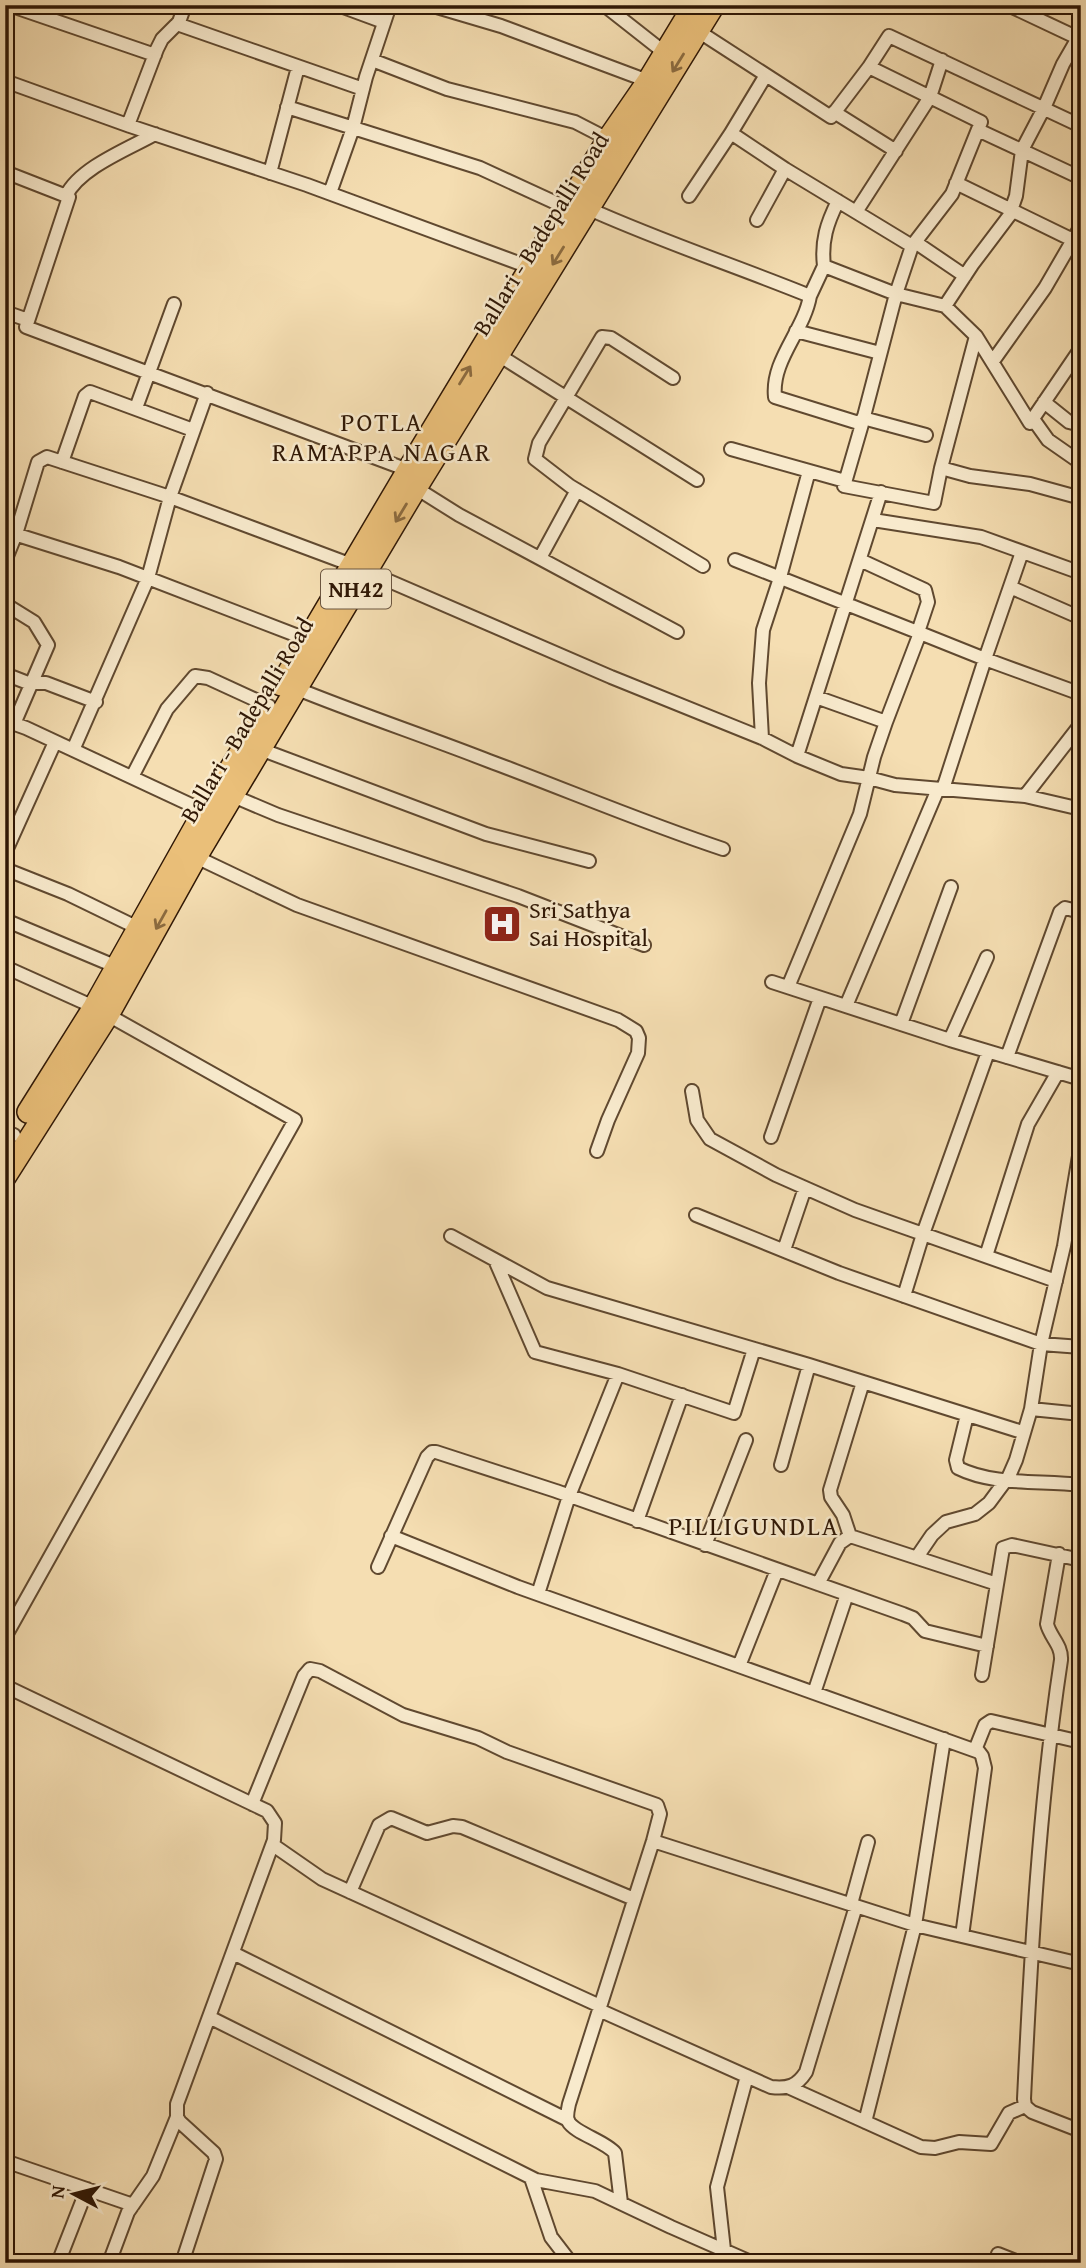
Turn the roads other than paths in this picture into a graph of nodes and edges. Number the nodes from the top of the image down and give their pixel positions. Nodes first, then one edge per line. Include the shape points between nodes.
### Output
1 (9, 5) edge
2 (186, 5) edge
3 (338, 5) edge
4 (390, 5) edge
5 (430, 5) edge
6 (604, 5) edge
7 (694, 5) edge
8 (714, 5) edge
9 (1008, 5) edge
10 (384, 22) junction
11 (177, 24) junction
12 (698, 31) junction
13 (1079, 38) edge
14 (665, 53) junction
15 (155, 55) junction
16 (372, 60) junction
17 (942, 60) junction
18 (298, 67) junction
19 (869, 67) junction
20 (766, 75) junction
21 (5, 81) edge
22 (648, 81) junction
23 (363, 89) junction
24 (930, 97) junction
25 (287, 107) junction
26 (1044, 108) junction
27 (834, 112) junction
28 (128, 125) junction
29 (1081, 126) edge
30 (354, 128) junction
31 (978, 130) junction
32 (730, 133) junction
33 (155, 134) junction
34 (608, 139) junction
35 (1022, 150) junction
36 (896, 151) junction
37 (785, 169) junction
38 (5, 172) edge
39 (270, 173) junction
40 (1081, 178) edge
41 (956, 183) junction
42 (330, 193) junction
43 (66, 196) junction
44 (689, 196) dead end
45 (838, 201) junction
46 (577, 208) junction
47 (1011, 211) junction
48 (856, 212) junction
49 (757, 220) dead end
50 (1081, 226) edge
51 (1077, 242) edge
52 (913, 244) junction
53 (824, 266) junction
54 (532, 268) junction
55 (965, 276) junction
56 (896, 295) junction
57 (810, 296) junction
58 (174, 304) dead end
59 (945, 306) junction
60 (5, 312) edge
61 (28, 320) junction
62 (796, 331) junction
63 (976, 336) junction
64 (1081, 348) edge
65 (880, 353) junction
66 (497, 354) junction
67 (993, 361) junction
68 (150, 372) junction
69 (673, 378) dead end
70 (207, 393) junction
71 (566, 397) junction
72 (1044, 402) junction
73 (136, 408) junction
74 (1033, 419) junction
75 (862, 421) junction
76 (1081, 425) edge
77 (193, 430) junction
78 (926, 435) dead end
79 (731, 449) dead end
80 (62, 461) junction
81 (1081, 463) edge
82 (940, 468) junction
83 (809, 471) junction
84 (412, 479) junction
85 (697, 480) dead end
86 (845, 481) junction
87 (577, 490) junction
88 (881, 492) junction
89 (170, 497) junction
90 (1081, 498) edge
91 (873, 520) junction
92 (11, 533) edge
93 (1022, 552) junction
94 (540, 558) junction
95 (735, 560) dead end
96 (860, 560) junction
97 (5, 561) edge
98 (704, 566) dead end
99 (359, 568) junction
100 (1081, 573) edge
101 (148, 578) junction
102 (780, 579) junction
103 (1010, 587) junction
104 (5, 604) edge
105 (846, 604) junction
106 (1081, 618) edge
107 (677, 632) dead end
108 (919, 632) junction
109 (306, 639) junction
110 (985, 659) junction
111 (5, 674) edge
112 (33, 683) junction
113 (295, 688) junction
114 (1081, 694) edge
115 (816, 697) junction
116 (96, 702) junction
117 (269, 706) junction
118 (886, 722) junction
119 (9, 724) edge
120 (1081, 724) edge
121 (762, 738) junction
122 (55, 741) junction
123 (260, 749) junction
124 (74, 750) junction
125 (797, 756) junction
126 (132, 778) junction
127 (869, 778) junction
128 (940, 789) junction
129 (233, 796) junction
130 (1025, 796) junction
131 (1081, 809) edge
132 (204, 811) junction
133 (723, 849) dead end
134 (5, 853) edge
135 (196, 857) junction
136 (589, 861) dead end
137 (5, 869) edge
138 (951, 887) dead end
139 (1081, 912) edge
140 (5, 920) edge
141 (138, 928) junction
142 (644, 946) dead end
143 (987, 957) dead end
144 (117, 967) junction
145 (6, 969) edge
146 (772, 982) dead end
147 (789, 987) junction
148 (820, 998) junction
149 (846, 1006) junction
150 (101, 1011) junction
151 (901, 1024) junction
152 (950, 1040) junction
153 (988, 1052) junction
154 (1007, 1058) junction
155 (1058, 1072) junction
156 (1081, 1079) edge
157 (692, 1091) dead end
158 (771, 1137) dead end
159 (8, 1139) edge
160 (1081, 1144) edge
161 (597, 1151) dead end
162 (5, 1177) edge
163 (805, 1188) junction
164 (1077, 1194) edge
165 (696, 1215) dead end
166 (923, 1234) junction
167 (452, 1236) dead end
168 (784, 1250) junction
169 (986, 1256) junction
170 (495, 1260) junction
171 (1056, 1280) junction
172 (904, 1296) junction
173 (1041, 1344) junction
174 (1081, 1347) edge
175 (754, 1349) junction
176 (809, 1365) junction
177 (618, 1374) junction
178 (863, 1382) junction
179 (682, 1395) junction
180 (1031, 1409) junction
181 (1081, 1414) edge
182 (967, 1415) junction
183 (1023, 1432) junction
184 (746, 1440) dead end
185 (780, 1465) dead end
186 (1006, 1480) junction
187 (1081, 1485) edge
188 (569, 1496) junction
189 (637, 1521) junction
190 (391, 1536) junction
191 (850, 1536) junction
192 (705, 1545) junction
193 (1059, 1554) junction
194 (917, 1557) junction
195 (1081, 1560) edge
196 (378, 1567) dead end
197 (777, 1570) junction
198 (818, 1584) junction
199 (997, 1584) junction
200 (538, 1594) junction
201 (848, 1594) junction
202 (5, 1637) edge
203 (987, 1646) junction
204 (739, 1667) junction
205 (982, 1675) dead end
206 (5, 1686) edge
207 (814, 1693) junction
208 (1050, 1735) junction
209 (944, 1739) junction
210 (1081, 1742) edge
211 (975, 1750) junction
212 (252, 1804) junction
213 (653, 1841) junction
214 (869, 1842) dead end
215 (273, 1845) junction
216 (350, 1892) junction
217 (634, 1899) junction
218 (853, 1905) junction
219 (915, 1925) junction
220 (962, 1936) junction
221 (233, 1953) junction
222 (1031, 1953) junction
223 (1081, 1964) edge
224 (599, 2008) junction
225 (209, 2017) junction
226 (747, 2076) junction
227 (788, 2087) junction
228 (1025, 2106) junction
229 (177, 2117) junction
230 (568, 2120) junction
231 (865, 2122) junction
232 (1081, 2125) edge
233 (1080, 2131) edge
234 (5, 2161) edge
235 (531, 2178) junction
236 (86, 2189) junction
237 (621, 2203) junction
238 (133, 2205) junction
239 (724, 2250) junction
240 (998, 2254) dead end
241 (58, 2263) edge
242 (109, 2263) edge
243 (181, 2263) edge
244 (571, 2263) edge
245 (753, 2263) edge
246 (1021, 2263) edge

1 - 15 street
2 - 11 street
3 - 10 street
4 - 10 street
5 - 22 street via 501,26
6 - 14 street
7 - 14 highway, Ballari - Badepalli Road / NH42
8 - 12 highway, Ballari - Badepalli Road / NH42
9 - 13 street
10 - 16 street
11 - 15 street via 162,39
11 - 18 street
12 - 20 street
12 -> 46 highway, Ballari - Badepalli Road / NH42
13 - 26 street
14 - 22 highway, Ballari - Badepalli Road / NH42
15 - 28 street
16 - 23 street
16 - 34 street via 447,89 575,122
17 - 19 street via 889,36
17 - 24 street
17 - 26 street
18 - 23 street
18 - 25 street
19 - 24 street
19 - 27 street
20 - 27 street via 831,117
20 - 32 street
21 - 28 street
22 - 34 highway, Ballari - Badepalli Road / NH42
23 - 30 street
24 - 31 street via 981,122
24 - 36 street
25 - 30 street
25 - 39 street
26 - 29 street
26 - 35 street
27 - 36 street
28 - 33 street
30 - 42 street
30 - 46 street via 480,168
31 - 35 street
31 - 41 street
32 - 37 street
32 - 44 street
33 - 39 street
33 - 43 street via 83,174
34 - 46 highway, Ballari - Badepalli Road / NH42
35 - 40 street
35 - 47 street
36 - 48 street
37 - 45 street
37 - 49 street
38 - 43 street
39 - 42 street
41 - 47 street
41 - 52 street
42 - 54 street
43 - 61 street
45 - 48 street
45 - 53 street via 824,232
46 - 54 highway, Ballari - Badepalli Road / NH42
46 - 57 street
46 -> 66 highway, Ballari - Badepalli Road / NH42
47 - 51 street
47 - 55 street
48 - 52 street
50 - 51 street
51 - 67 street
52 - 55 street
52 - 56 street
53 - 56 street
53 - 57 street
84 -> 54 highway, Ballari - Badepalli Road / NH42
55 - 59 street
56 - 59 street
56 - 65 street
57 - 62 street
58 - 68 street
59 - 63 street
60 - 61 street
61 - 68 street via 26,327
62 - 65 street
62 - 75 street via 773,382 775,397
63 - 67 street
63 - 82 street
64 - 72 street
65 - 75 street
66 - 71 street
66 - 84 highway, Ballari - Badepalli Road / NH42
67 - 74 street via 1030,423
68 - 70 street
68 - 73 street
69 - 71 street via 604,336
70 - 77 street
70 - 84 street
71 - 85 street
71 - 87 street via 535,456
72 - 74 street
72 - 76 street via 1069,422
73 - 77 street
73 - 80 street via 87,394
74 - 81 street via 1048,440
75 - 78 street
75 - 86 street
77 - 89 street
79 - 83 street
80 - 89 street
80 - 92 street via 47,457 38,462
82 - 88 street via 934,503
82 - 90 street
83 - 86 street
83 - 102 street
84 - 94 street
84 - 99 highway, Ballari - Badepalli Road / NH42
86 - 88 street via 844,486
87 - 94 street
87 - 98 street
88 - 91 street
89 - 99 street
89 - 101 street
91 - 93 street via 981,537
91 - 96 street
92 - 97 street
92 - 101 street
93 - 100 street
93 - 103 street
94 - 107 street
95 - 102 street
96 - 105 street
96 - 108 street via 925,590 928,601
99 - 109 highway, Ballari - Badepalli Road / NH42
99 - 113 highway, Ballari - Badepalli Road / NH42
99 - 121 street
101 - 109 street
101 - 116 street
102 - 105 street
102 - 121 street via 763,630 759,682
103 - 106 street
103 - 110 street
104 - 112 street via 29,617 48,642
105 - 108 street
105 - 115 street
108 - 110 street
108 - 118 street
109 - 117 highway, Ballari - Badepalli Road / NH42
110 - 114 street
110 - 128 street
111 - 112 street
112 - 116 street via 46,683
112 - 119 street
113 - 123 highway, Ballari - Badepalli Road / NH42
113 - 133 street
115 - 118 street
115 - 125 street
116 - 124 street
117 - 126 street via 195,676 166,711
117 - 132 highway, Ballari - Badepalli Road / NH42
118 - 127 street
119 - 122 street
120 - 130 street
121 - 125 street
122 - 124 street
122 - 134 street
123 - 129 highway, Ballari - Badepalli Road / NH42
123 - 136 street via 486,834
124 - 126 street
125 - 127 street via 841,774
126 - 132 street
127 - 128 street
127 - 147 street via 860,814
128 - 130 street
128 - 149 street
129 - 135 highway, Ballari - Badepalli Road / NH42
129 - 142 street
130 - 131 street
132 - 141 highway, Ballari - Badepalli Road / NH42
135 -> 150 highway, Ballari - Badepalli Road / NH42
135 - 161 street via 298,905 618,1020 636,1031 638,1053
137 - 141 street
138 - 151 street
139 - 154 street via 1065,908 1060,912
140 - 144 street
141 - 144 highway, Ballari - Badepalli Road / NH42
143 - 152 street
144 - 150 highway, Ballari - Badepalli Road / NH42
145 - 150 street
146 - 147 street
147 - 148 street
148 - 149 street
148 - 158 street
149 - 151 street
150 - 159 highway, Ballari - Badepalli Road / NH42
150 - 162 highway, Ballari - Badepalli Road / NH42
150 - 202 street via 295,1120
151 - 152 street
152 - 153 street
153 - 154 street
153 - 166 street
154 - 155 street
155 - 156 street
155 - 169 street via 1028,1124
157 - 163 street via 697,1120 710,1139
160 - 164 street
163 - 166 street
163 - 168 street
164 - 171 street
165 - 168 street
166 - 169 street
166 - 172 street
167 - 170 street
168 - 172 street
169 - 171 street
170 - 175 street via 547,1289
170 - 177 street via 535,1352
171 - 173 street
172 - 173 street
173 - 174 street
173 - 180 street
175 - 176 street
175 - 179 street via 734,1413
176 - 178 street
176 - 185 street
177 - 179 street
177 - 188 street
178 - 182 street
178 - 191 street via 830,1490
179 - 189 street
180 - 181 street
180 - 183 street
182 - 183 street
182 - 186 street via 956,1466
183 - 186 street
184 - 192 street
186 - 187 street
186 - 194 street via 982,1510 941,1526
188 - 189 street
188 - 190 street via 432,1452
188 - 200 street
189 - 192 street
190 - 196 street
190 - 200 street
191 - 194 street
191 - 198 street via 840,1543
192 - 197 street
193 - 195 street
193 - 199 street via 1005,1546
193 - 208 street via 1048,1619 1061,1654
194 - 199 street
197 - 198 street
197 - 204 street
198 - 201 street
199 - 203 street
200 - 204 street
201 - 203 street via 910,1616 925,1631
201 - 207 street
203 - 205 street
204 - 207 street
206 - 212 street
207 - 209 street
208 - 210 street
208 - 211 street via 991,1721
208 - 222 street
209 - 211 street
209 - 219 street
211 - 220 street via 985,1768
212 - 213 street via 310,1669 403,1715 653,1802 660,1814
212 - 215 street via 272,1815
213 - 217 street
213 - 218 street
214 - 218 street
215 - 216 street via 315,1875
215 - 221 street
216 - 217 street via 379,1825 391,1818 427,1833 462,1827
216 - 224 street
217 - 224 street
218 - 219 street
218 - 227 street via 806,2072
219 - 220 street
219 - 231 street
220 - 222 street
221 - 225 street
221 - 230 street
222 - 223 street
222 - 228 street
224 - 226 street
224 - 230 street
225 - 229 street via 177,2104
225 - 235 street
226 - 227 street via 771,2087
226 - 239 street via 717,2187
227 - 231 street
228 - 231 street via 1012,2110 995,2140 986,2145 959,2142 927,2148
228 - 233 street
229 - 238 street via 153,2176
229 - 243 street via 216,2159
230 - 237 street via 615,2153
232 - 233 street
234 - 236 street
235 - 237 street via 590,2189
235 - 244 street via 551,2237
236 - 238 street
236 - 241 street
237 - 239 street
238 - 242 street
239 - 245 street
240 - 246 street

